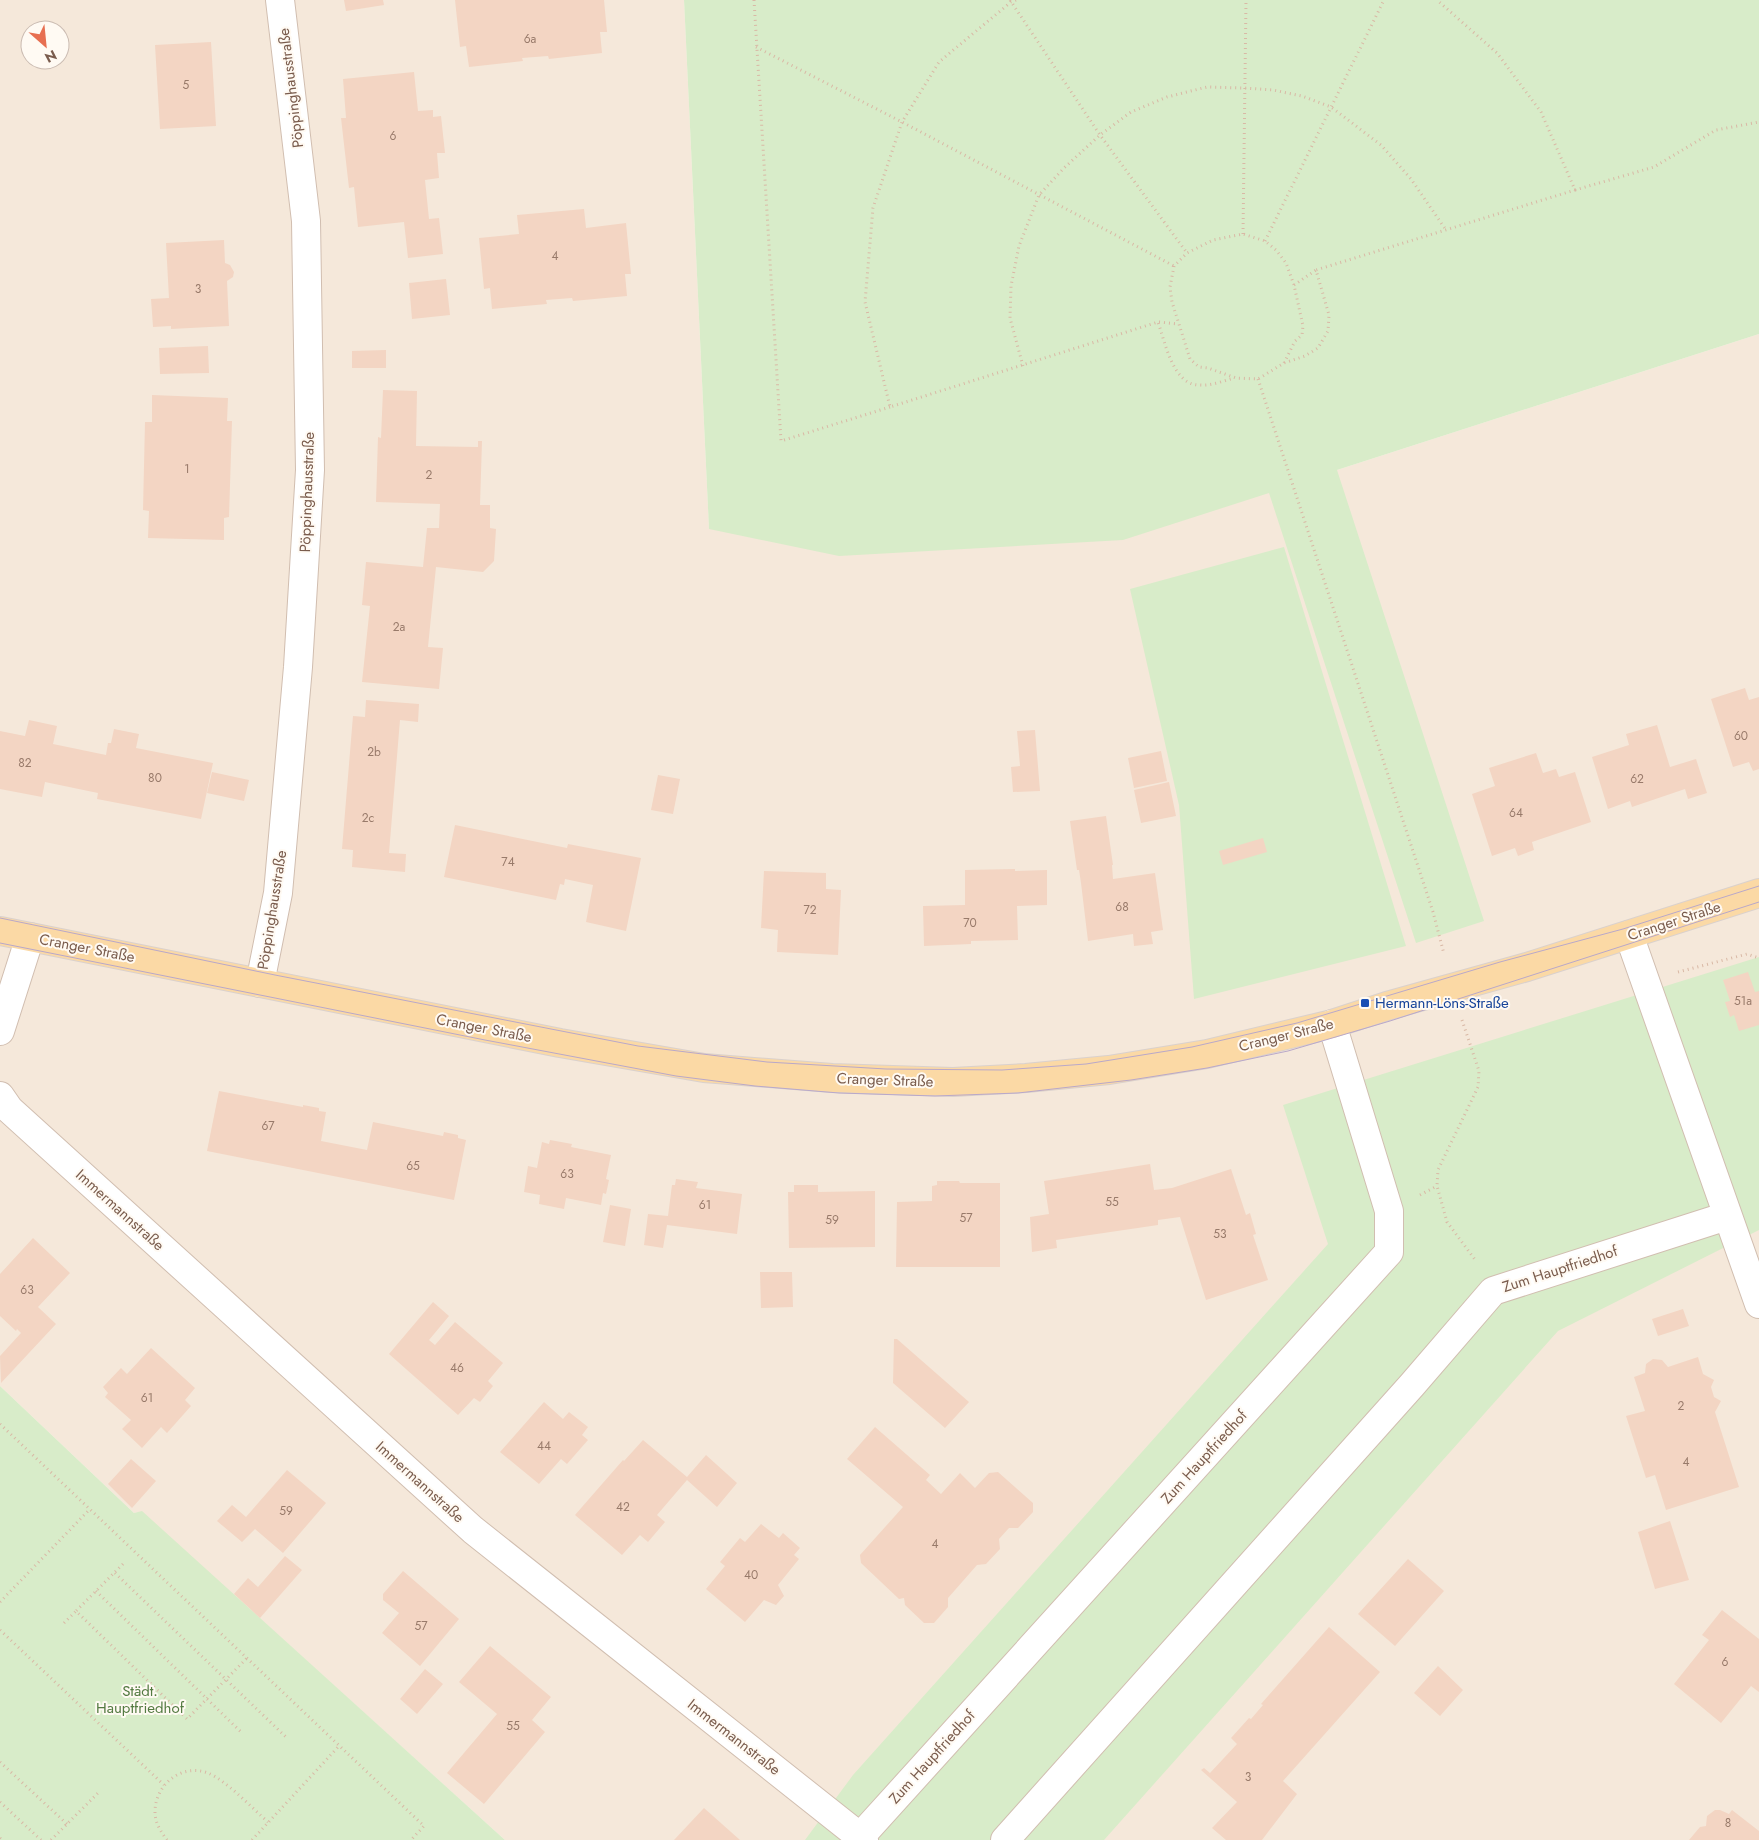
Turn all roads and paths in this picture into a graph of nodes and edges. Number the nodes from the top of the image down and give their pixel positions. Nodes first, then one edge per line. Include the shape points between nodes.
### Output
1 (280, 0) edge
2 (754, 0) edge
3 (1016, 0) edge
4 (1246, 0) edge
5 (1384, 0) edge
6 (1436, 0) edge
7 (1011, 1) edge
8 (756, 47) junction
9 (1244, 88) junction
10 (1331, 107) junction
11 (902, 122) junction
12 (1759, 122) edge
13 (1100, 135) junction
14 (1575, 190) junction
15 (1038, 195) junction
16 (1446, 230) junction
17 (1243, 234) junction
18 (1265, 241) junction
19 (1187, 253) junction
20 (1174, 266) junction
21 (1316, 270) junction
22 (1294, 286) junction
23 (1158, 322) junction
24 (1178, 324) junction
25 (1284, 363) junction
26 (1023, 366) junction
27 (1236, 378) junction
28 (1258, 379) junction
29 (890, 407) junction
30 (1759, 893) edge
31 (0, 931) edge
32 (1629, 935) junction
33 (30, 937) junction
34 (1759, 958) edge
35 (1644, 981) junction
36 (260, 982) junction
37 (1453, 988) junction
38 (1332, 1024) junction
39 (0, 1031) edge
40 (0, 1096) edge
41 (1727, 1216) junction
42 (1493, 1291) junction
43 (1759, 1304) edge
44 (0, 1424) edge
45 (90, 1509) junction
46 (123, 1564) dead end
47 (114, 1573) junction
48 (96, 1591) junction
49 (0, 1602) edge
50 (76, 1611) junction
51 (64, 1622) dead end
52 (0, 1630) edge
53 (247, 1658) junction
54 (226, 1680) junction
55 (207, 1699) junction
56 (241, 1732) dead end
57 (288, 1739) dead end
58 (339, 1746) junction
59 (0, 1762) edge
60 (164, 1785) junction
61 (98, 1793) dead end
62 (0, 1802) edge
63 (268, 1822) junction
64 (67, 1824) junction
65 (862, 1838) edge
66 (41, 1840) edge
67 (51, 1840) edge
68 (167, 1840) edge
69 (252, 1840) edge
70 (411, 1840) edge
71 (1005, 1840) edge

1 - 36 street, Pöppinghausstraße via 306,221 310,470 298,667 279,883
2 - 8 path
3 - 7 path
4 - 9 path
5 - 10 path
6 - 14 path via 1497,53 1541,112
7 - 11 path via 939,62
7 - 13 path
8 - 11 path
8 - 29 path via 781,441
9 - 10 path via 1302,96
9 - 13 path via 1207,87 1167,97 1131,112
9 - 17 path
10 - 16 path via 1381,145 1411,179
10 - 18 path
11 - 15 path
11 - 29 path via 873,208 865,302
12 - 14 path via 1716,130 1654,167
13 - 15 path
13 - 19 path
14 - 16 path
15 - 20 path
15 - 26 path via 1019,246 1011,286 1010,318
16 - 21 path
17 - 18 path
17 - 19 path via 1213,240
18 - 22 path via 1286,263
19 - 20 path
20 - 24 path via 1170,287
21 - 22 path
21 - 25 path via 1329,315 1328,331 1318,348
22 - 25 path via 1302,334
23 - 24 path
23 - 26 path
23 - 27 path via 1172,365 1182,378 1197,386
24 - 27 path via 1190,358 1198,367
25 - 28 path
26 - 29 path
27 - 28 path
28 - 37 path via 1430,903
30 - 32 main road, Cranger Straße
31 - 33 main road, Cranger Straße
32 - 35 street
32 - 37 main road, Cranger Straße
33 - 36 main road, Cranger Straße
33 - 39 street
34 - 35 path via 1747,954
35 - 41 street
36 - 38 main road, Cranger Straße via 560,1043 704,1068 841,1078 953,1082 1109,1070 1207,1054
37 - 38 main road, Cranger Straße
37 - 42 path via 1479,1072 1478,1087 1438,1170 1437,1186 1447,1222 1472,1254
38 - 65 street, Zum Hauptfriedhof via 1389,1210 1389,1252
40 - 65 street, Immermannstraße via 9,1109 473,1530
41 - 42 street, Zum Hauptfriedhof
41 - 43 street
42 - 71 street, Zum Hauptfriedhof
44 - 45 path
45 - 49 path
45 - 53 path
46 - 47 path
47 - 48 path
47 - 54 path
48 - 50 path
48 - 55 path
50 - 51 path
50 - 55 path via 188,1718
52 - 60 path
53 - 54 path
53 - 58 path
54 - 55 path
54 - 57 path
55 - 56 path
58 - 63 path
58 - 70 path via 424,1826
59 - 64 path
60 - 63 path via 176,1775 191,1771 207,1773 220,1780
60 - 68 path via 156,1798 154,1814 158,1828
61 - 64 path
62 - 66 path
63 - 69 path
64 - 67 path

